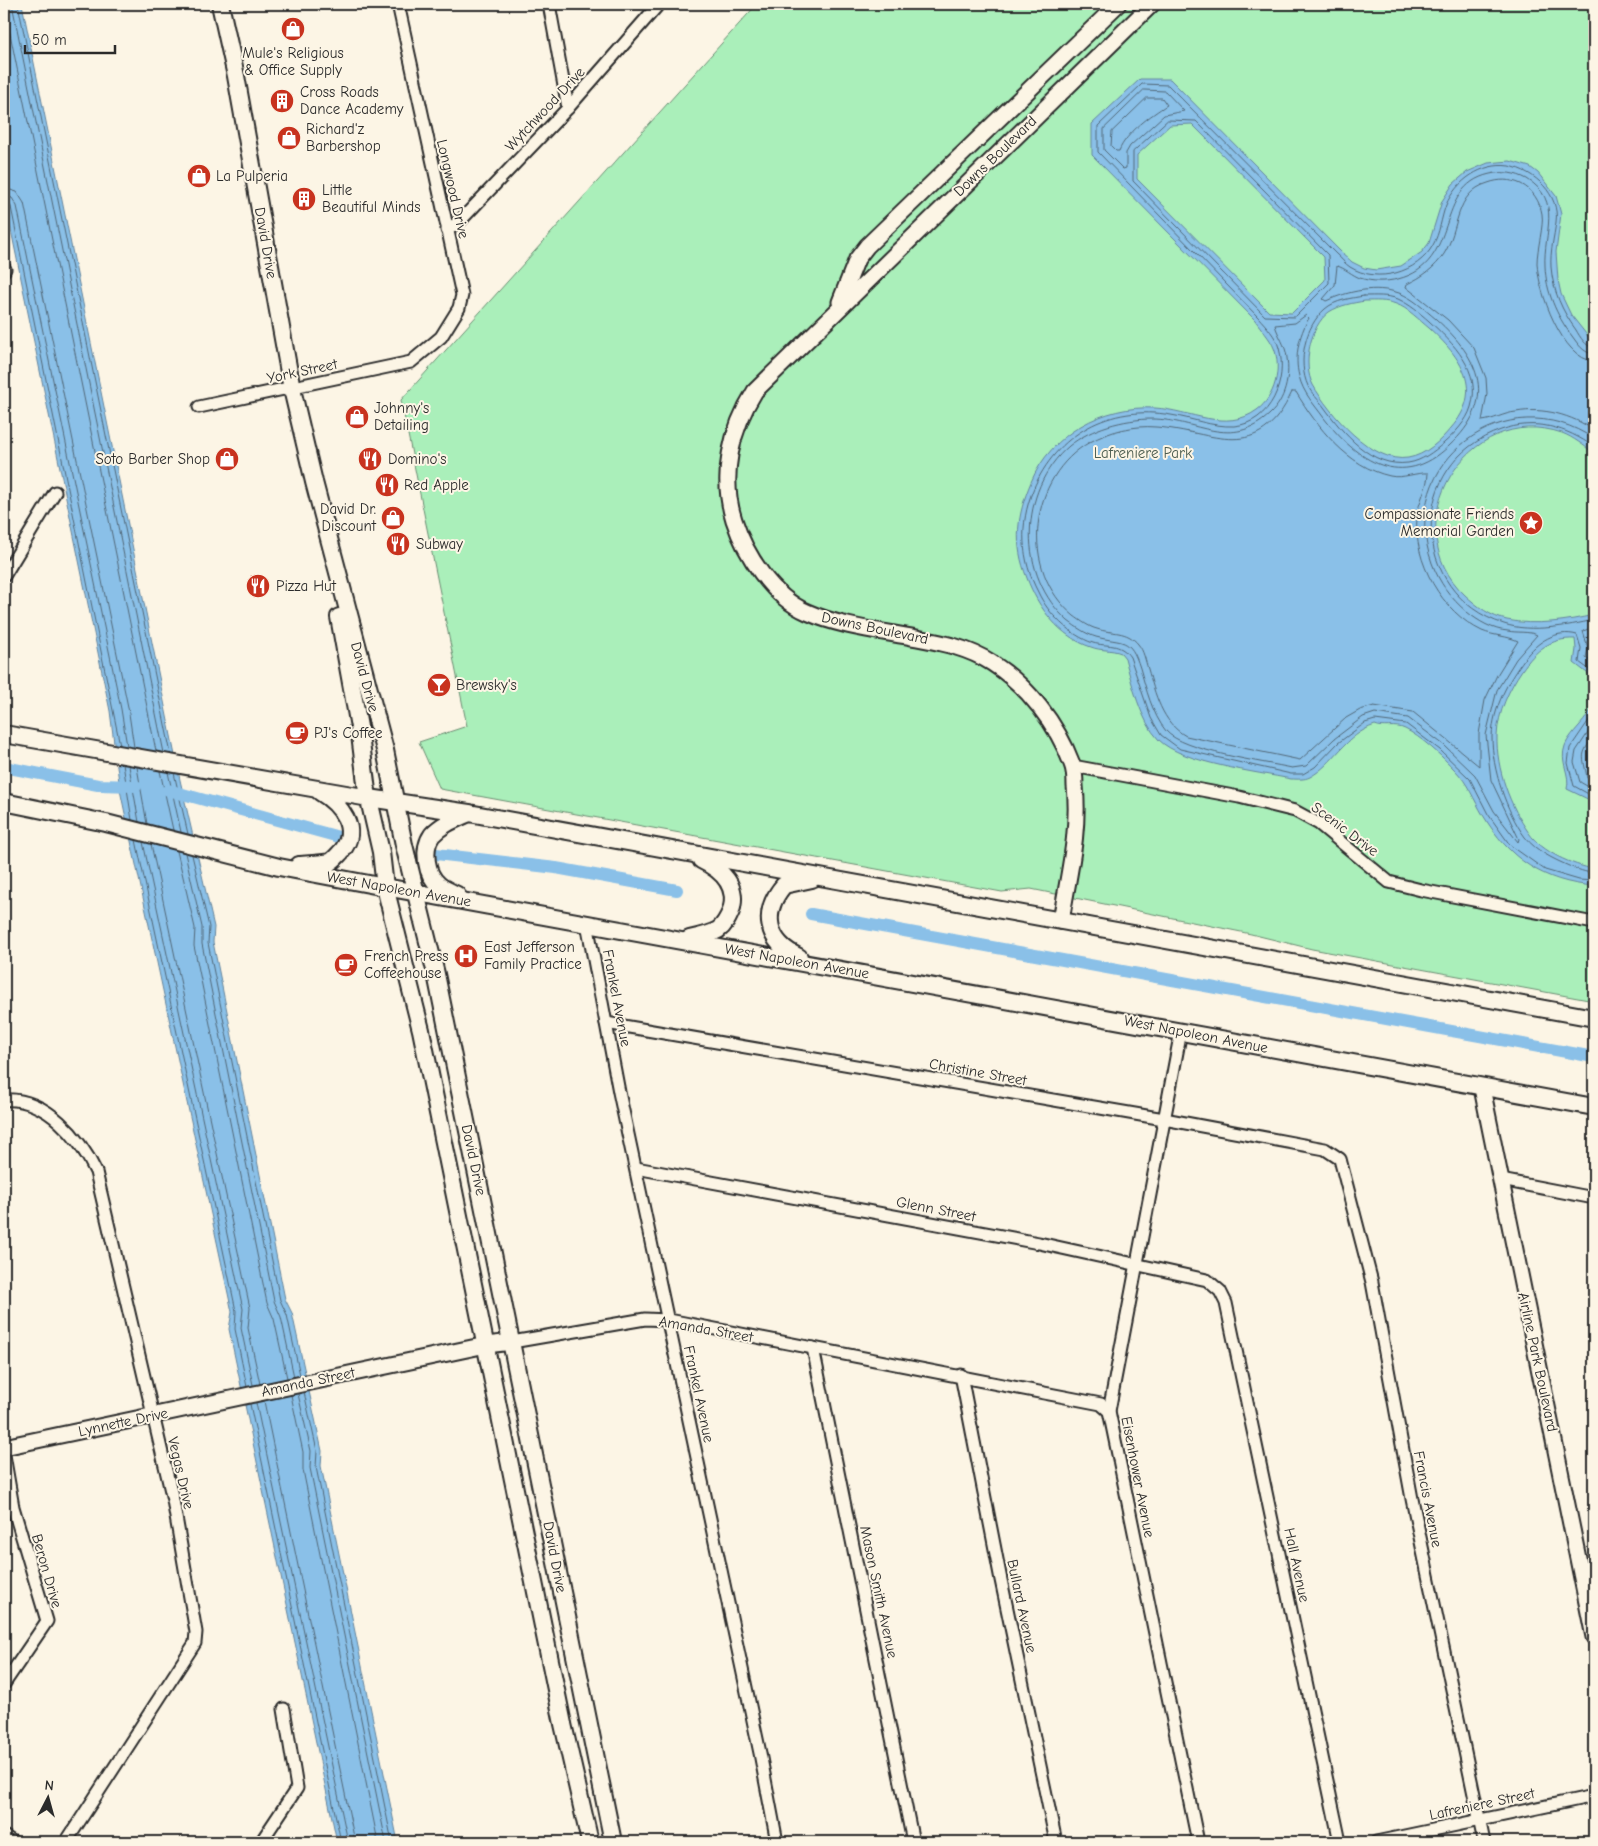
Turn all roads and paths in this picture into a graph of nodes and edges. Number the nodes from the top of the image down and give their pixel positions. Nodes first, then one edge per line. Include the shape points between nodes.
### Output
1 (220, 4) edge
2 (398, 4) edge
3 (549, 4) edge
4 (659, 4) edge
5 (1118, 4) edge
6 (1152, 4) edge
7 (568, 108) junction
8 (447, 230) junction
9 (838, 308) junction
10 (411, 362) joint
11 (292, 389) junction
12 (199, 407) dead end
13 (314, 482) junction
14 (55, 492) dead end
15 (4, 576) edge
16 (4, 734) edge
17 (1073, 766) junction
18 (312, 788) junction
19 (369, 798) junction
20 (395, 801) junction
21 (4, 802) edge
22 (469, 813) junction
23 (690, 854) junction
24 (279, 867) junction
25 (824, 878) junction
26 (385, 887) junction
27 (415, 892) junction
28 (468, 901) junction
29 (1061, 921) junction
30 (587, 923) junction
31 (1594, 923) edge
32 (682, 941) junction
33 (811, 963) junction
34 (1594, 1018) edge
35 (606, 1023) junction
36 (1181, 1031) junction
37 (1482, 1088) junction
38 (4, 1100) edge
39 (1594, 1107) edge
40 (1164, 1119) junction
41 (1341, 1161) joint
42 (636, 1168) junction
43 (1501, 1180) junction
44 (1594, 1198) edge
45 (1138, 1266) junction
46 (1223, 1295) joint
47 (668, 1320) junction
48 (512, 1342) junction
49 (486, 1345) junction
50 (814, 1348) junction
51 (961, 1376) junction
52 (242, 1396) joint
53 (1109, 1410) junction
54 (152, 1416) junction
55 (4, 1447) edge
56 (4, 1455) edge
57 (1594, 1637) edge
58 (578, 1670) junction
59 (553, 1675) junction
60 (4, 1684) edge
61 (284, 1709) dead end
62 (1594, 1796) edge
63 (1479, 1820) junction
64 (4, 1836) edge
65 (13, 1842) edge
66 (66, 1842) edge
67 (261, 1842) edge
68 (590, 1842) edge
69 (613, 1842) edge
70 (777, 1842) edge
71 (913, 1842) edge
72 (1056, 1842) edge
73 (1198, 1842) edge
74 (1340, 1842) edge
75 (1376, 1842) edge
76 (1484, 1842) edge

1 - 11 main road, David Drive
2 - 8 street, Longwood Drive
3 - 7 street
4 - 7 street, Wytchwood Drive
5 - 9 street, Downs Boulevard via 867,246 857,259
6 - 9 street, Downs Boulevard
7 - 8 street, Wytchwood Drive via 460,221
8 - 10 street, Longwood Drive via 462,295 459,308 442,337
9 - 17 street, Downs Boulevard via 754,390 734,434 728,492 739,537 750,559 785,597 805,611 828,620 954,645 991,662 1017,683 1053,724
10 - 11 street, York Street
11 - 12 street, York Street
11 - 13 main road, David Drive
13 - 19 main road, David Drive
13 - 20 main road, David Drive via 385,750
14 - 15 street
16 - 18 main road
17 - 29 street, Downs Boulevard via 1078,821
17 - 31 street, Scenic Drive via 1239,797 1295,811 1319,824 1389,882
18 - 19 main road
18 - 24 main road via 343,810 349,825 343,850 331,862
19 - 20 main road
19 - 26 main road, David Drive
20 - 22 main road
20 - 27 main road, David Drive
21 - 24 main road, West Napoleon Avenue via 106,823
22 - 23 main road
22 - 28 main road via 446,823 431,836 427,849 428,870 439,885
23 - 25 main road
23 - 32 main road via 716,867 728,879 733,892 732,906 727,920 719,929
24 - 26 main road, West Napoleon Avenue
25 - 29 main road
25 - 33 main road via 784,885 772,904 769,916 772,933 782,947
26 - 27 main road, West Napoleon Avenue
26 - 49 main road, David Drive via 421,1030
27 - 28 main road, West Napoleon Avenue
27 - 48 main road, David Drive via 436,974
28 - 30 main road, West Napoleon Avenue
29 - 34 main road
30 - 32 main road, West Napoleon Avenue
30 - 35 street, Frankel Avenue
32 - 33 main road, West Napoleon Avenue
33 - 36 main road, West Napoleon Avenue
35 - 40 street, Christine Street
35 - 42 street, Frankel Avenue
36 - 37 main road, West Napoleon Avenue
36 - 40 street, Eisenhower Avenue
37 - 39 main road, West Napoleon Avenue
37 - 43 street, Airline Park Boulevard
38 - 54 street, Vegas Drive via 37,1106 50,1116 85,1150 96,1172
40 - 41 street, Christine Street via 1325,1149
40 - 45 street, Eisenhower Avenue
41 - 63 street, Francis Avenue via 1372,1282 1412,1499
42 - 45 street, Glenn Street via 1039,1243
42 - 47 street, Frankel Avenue
43 - 44 street
43 - 57 street, Airline Park Boulevard
45 - 46 street, Glenn Street via 1207,1280
45 - 53 street, Eisenhower Avenue
46 - 74 street, Hall Avenue
47 - 48 street, Amanda Street via 645,1319
47 - 50 street, Amanda Street
47 - 70 street, Frankel Avenue
48 - 49 street, Amanda Street
48 - 58 main road, David Drive
49 - 52 street, Amanda Street
49 - 59 main road, David Drive
50 - 51 street, Amanda Street
50 - 71 street, Mason Smith Avenue
51 - 53 street, Amanda Street via 1101,1404
51 - 72 street, Bullard Avenue
52 - 54 street, Lynnette Drive
53 - 73 street, Eisenhower Avenue
54 - 55 street, Lynnette Drive
54 - 66 street, Vegas Drive via 173,1500 196,1632 195,1643
56 - 60 street, Beron Drive via 13,1507 47,1621
58 - 59 main road
58 - 69 main road, David Drive
59 - 68 main road, David Drive
61 - 67 street via 297,1788
62 - 63 street, Lafreniere Street
63 - 75 street, Lafreniere Street
63 - 76 street, Francis Avenue
64 - 65 street

